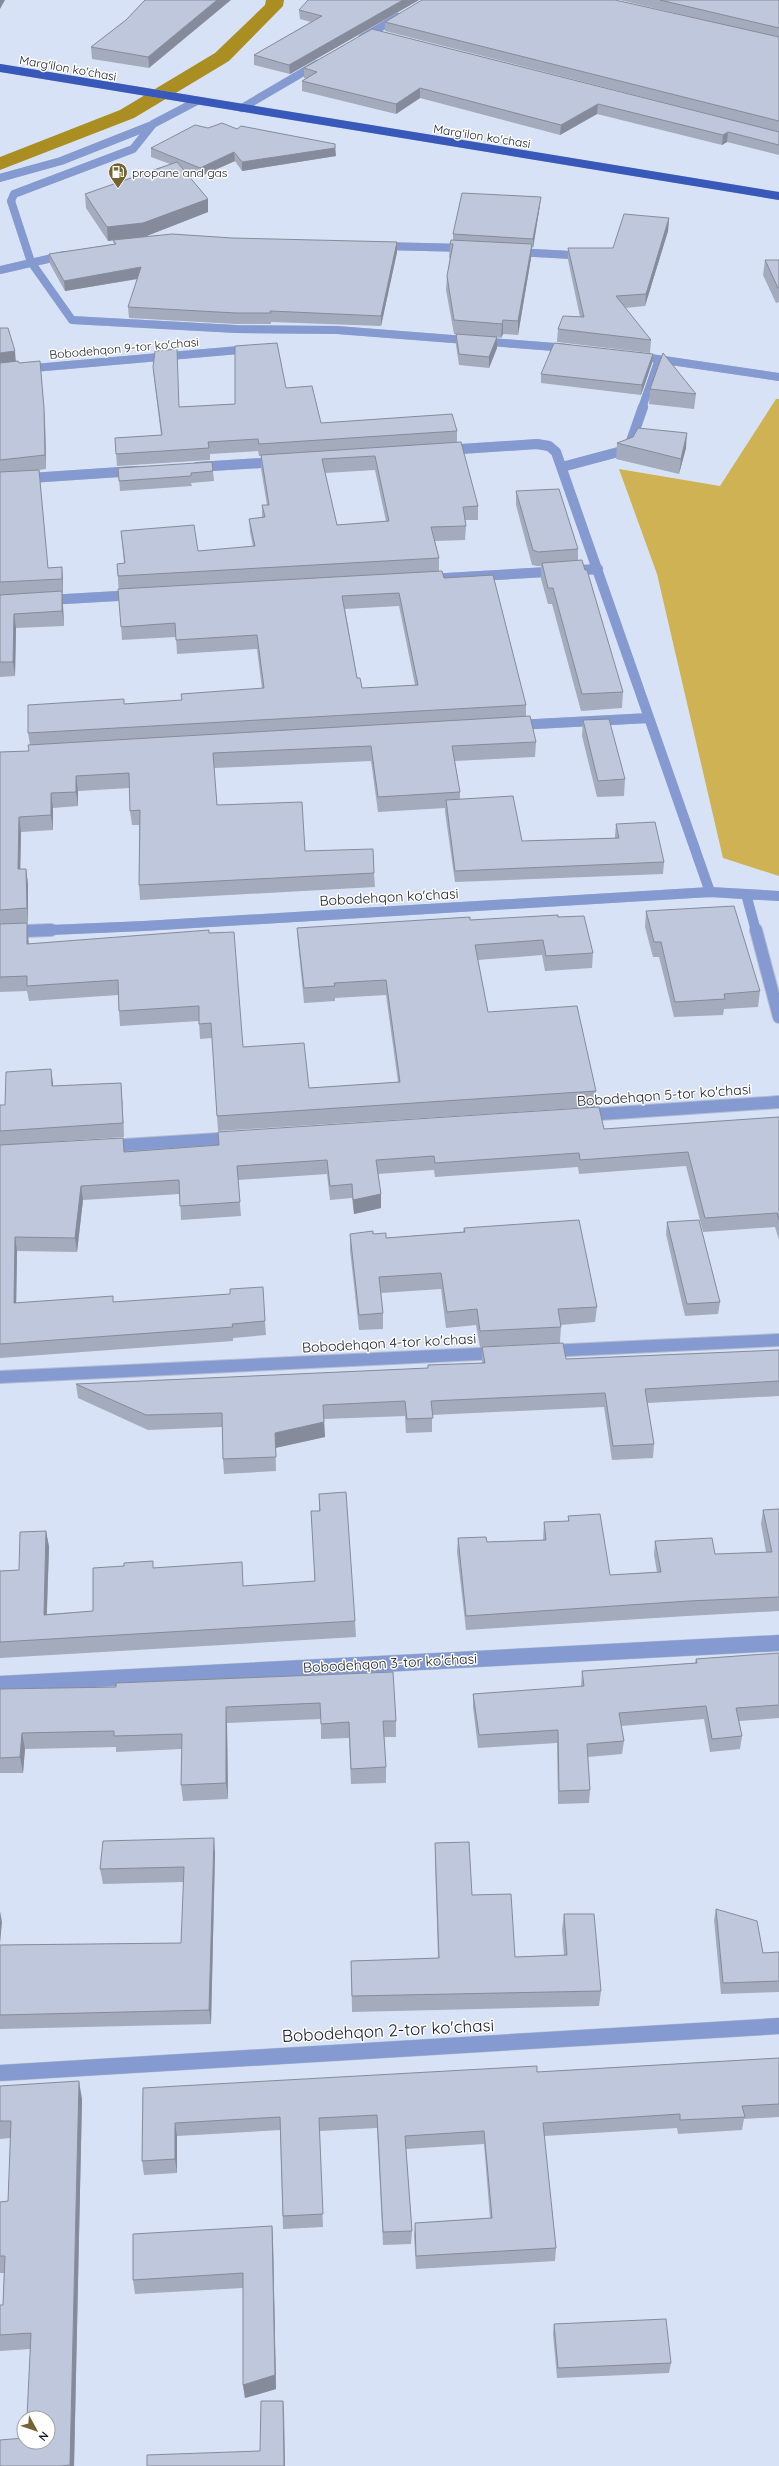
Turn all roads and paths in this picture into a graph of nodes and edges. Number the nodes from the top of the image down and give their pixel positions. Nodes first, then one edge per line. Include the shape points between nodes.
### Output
1 (402, 15) edge
2 (370, 33) junction
3 (378, 35) edge
4 (357, 41) edge
5 (323, 61) edge
6 (0, 68) edge
7 (197, 101) junction
8 (242, 108) junction
9 (153, 124) junction
10 (0, 178) edge
11 (779, 196) edge
12 (374, 245) edge
13 (476, 249) edge
14 (508, 251) edge
15 (76, 253) edge
16 (571, 255) edge
17 (31, 262) junction
18 (0, 270) edge
19 (250, 349) edge
20 (572, 349) edge
21 (627, 355) edge
22 (659, 359) junction
23 (0, 371) edge
24 (779, 377) edge
25 (435, 451) edge
26 (284, 461) edge
27 (190, 467) edge
28 (562, 467) junction
29 (142, 470) edge
30 (0, 480) edge
31 (598, 569) junction
32 (422, 579) edge
33 (143, 595) edge
34 (40, 600) edge
35 (649, 718) junction
36 (507, 726) edge
37 (710, 892) junction
38 (746, 894) junction
39 (779, 896) edge
40 (0, 932) edge
41 (779, 1017) edge
42 (779, 1102) edge
43 (572, 1116) edge
44 (246, 1137) edge
45 (95, 1147) edge
46 (779, 1340) edge
47 (533, 1352) edge
48 (509, 1353) edge
49 (0, 1377) edge
50 (779, 1643) edge
51 (0, 1684) edge
52 (779, 2026) edge
53 (0, 2073) edge

1 - 2 street
2 - 3 street
2 - 4 street
5 - 8 street
6 - 7 main road, Marg'ilon ko'chasi
7 - 8 main road, Marg'ilon ko'chasi
7 - 9 street
8 - 11 main road, Marg'ilon ko'chasi
9 - 10 street via 61,161
9 - 17 street via 133,148 14,194 11,200
12 - 13 street
14 - 16 street
15 - 17 street
17 - 18 street
17 - 20 street via 72,320 236,329 337,330
19 - 23 street, Bobodehqon 9-tor koʼchasi
21 - 22 street
22 - 24 street
22 - 28 street via 629,447
25 - 28 street via 537,444 549,446 556,452
26 - 27 street
28 - 31 street
29 - 30 street
31 - 32 street
31 - 35 street
33 - 34 street
35 - 36 street
35 - 37 street
37 - 38 street, Bobodehqon koʼchasi
37 - 40 street, Bobodehqon koʼchasi via 144,926
38 - 39 street, Bobodehqon koʼchasi
38 - 41 street
42 - 43 street, Bobodehqon 5-tor koʼchasi
44 - 45 street
46 - 47 street
48 - 49 street, Bobodehqon 4-tor koʼchasi
50 - 51 street, Bobodehqon 3-tor koʼchasi
52 - 53 street, Bobodehqon 2-tor koʼchasi

